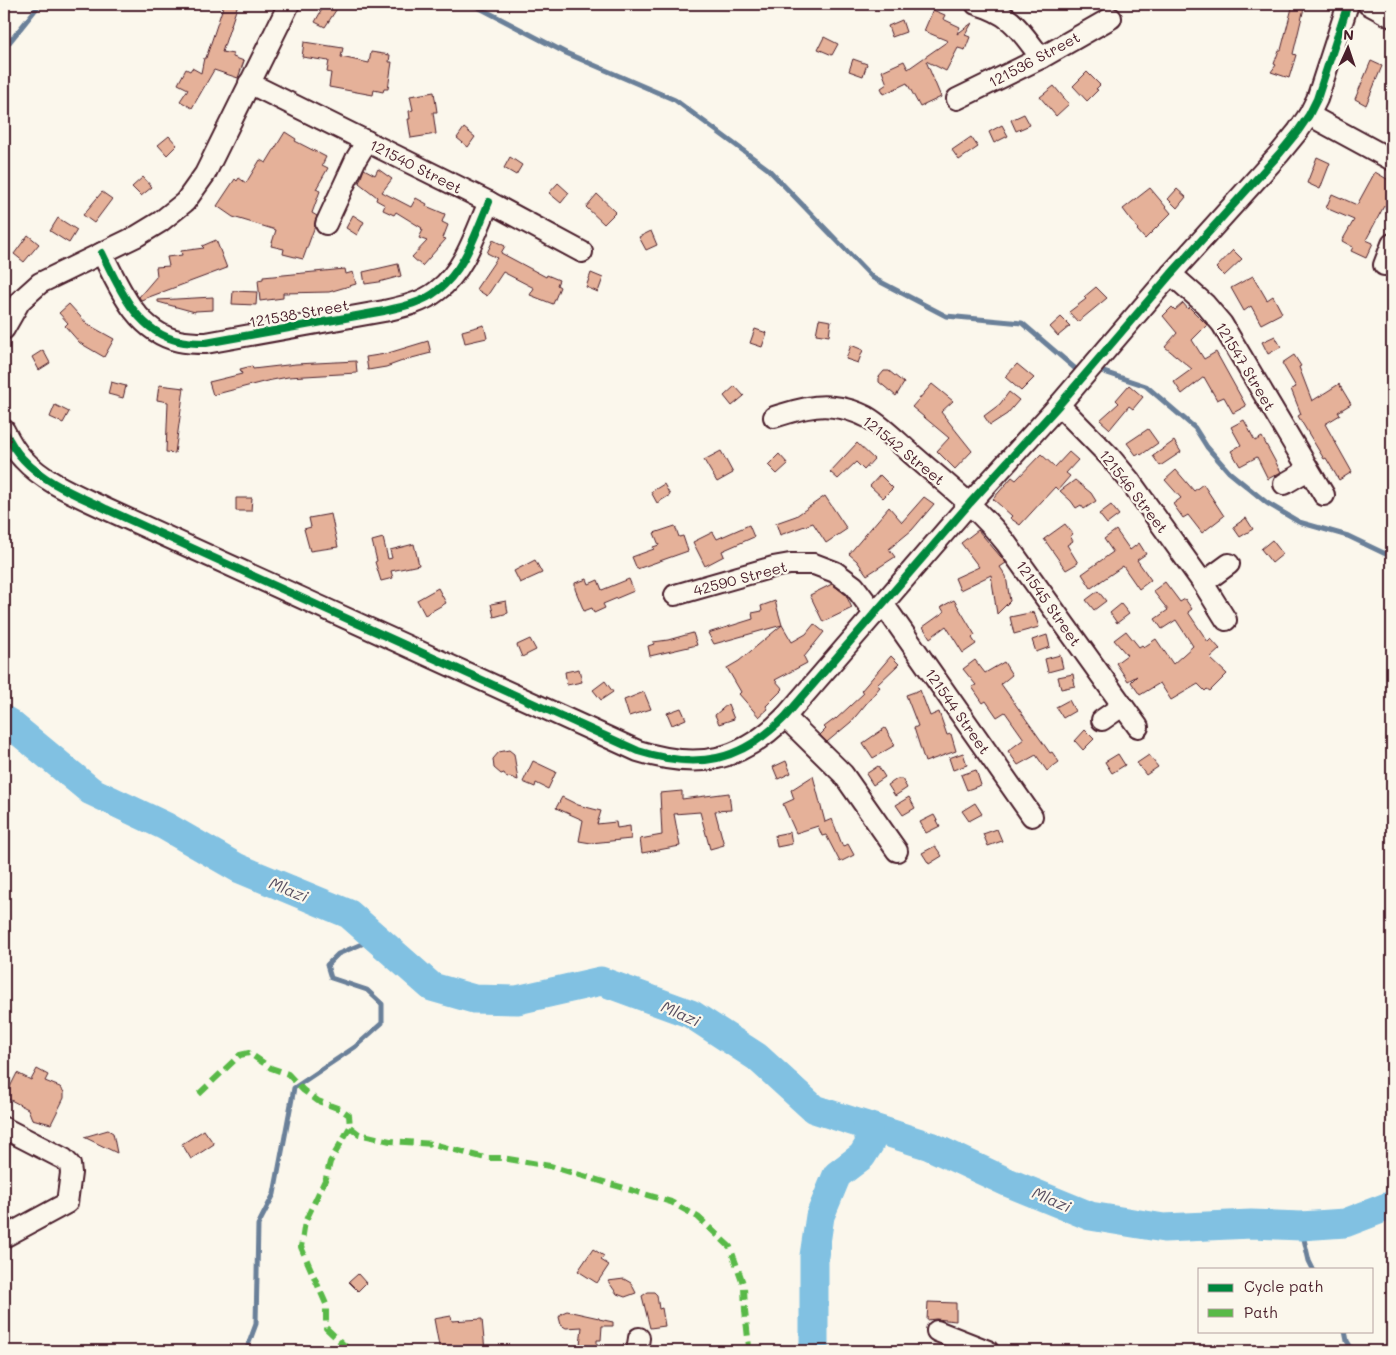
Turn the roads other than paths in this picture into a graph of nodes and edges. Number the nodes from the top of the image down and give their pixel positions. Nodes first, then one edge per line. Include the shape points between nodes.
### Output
1 (289, 4) edge
2 (976, 4) edge
3 (1348, 4) edge
4 (1368, 4) edge
5 (1392, 16) edge
6 (1111, 18) dead end
7 (1041, 58) junction
8 (249, 82) junction
9 (957, 99) dead end
10 (1309, 115) junction
11 (366, 141) junction
12 (1392, 160) edge
13 (489, 202) junction
14 (326, 224) dead end
15 (1392, 244) edge
16 (582, 252) dead end
17 (102, 253) junction
18 (1384, 266) dead end
19 (1171, 274) junction
20 (4, 328) edge
21 (1059, 405) junction
22 (774, 416) dead end
23 (4, 430) edge
24 (1308, 470) junction
25 (1284, 484) dead end
26 (1324, 495) dead end
27 (970, 504) junction
28 (1229, 564) dead end
29 (1203, 583) junction
30 (675, 595) dead end
31 (879, 610) junction
32 (1226, 620) dead end
33 (1122, 706) junction
34 (785, 717) junction
35 (1102, 720) dead end
36 (1138, 727) dead end
37 (1032, 816) dead end
38 (898, 851) dead end
39 (4, 1128) edge
40 (4, 1237) edge
41 (938, 1331) dead end
42 (988, 1351) edge

1 - 8 street
2 - 7 street via 1006,16
3 - 10 street
4 - 5 street
6 - 7 street, 121536 Street
7 - 9 street, 121536 Street
8 - 11 street, 121540 Street
8 - 17 street via 205,174 185,202 160,222
10 - 12 street
10 - 19 street via 1280,153
11 - 13 street, 121540 Street
11 - 14 street
13 - 16 street, 121540 Street
13 - 17 street, 121538 Street via 458,269 438,291 423,300 384,311 206,343 178,341 144,323 115,281
15 - 18 street
17 - 20 street via 40,283 20,301
19 - 21 street
19 - 24 street, 121547 Street via 1222,324
21 - 27 street
21 - 29 street, 121546 Street via 1119,467
22 - 27 street, 121542 Street via 822,406 860,414
23 - 34 street via 22,458 37,472 67,490 638,751 687,762 719,758 758,741
24 - 25 street
24 - 26 street, 121547 Street
27 - 31 street
27 - 33 street, 121545 Street via 1006,543
28 - 29 street
29 - 32 street, 121546 Street
30 - 31 street, 42590 Street via 772,567 814,564 835,572
31 - 34 street
31 - 37 street, 121544 Street
33 - 35 street
33 - 36 street, 121545 Street
34 - 38 street via 842,774
39 - 40 street via 64,1159 70,1165 71,1173 67,1203
41 - 42 street

